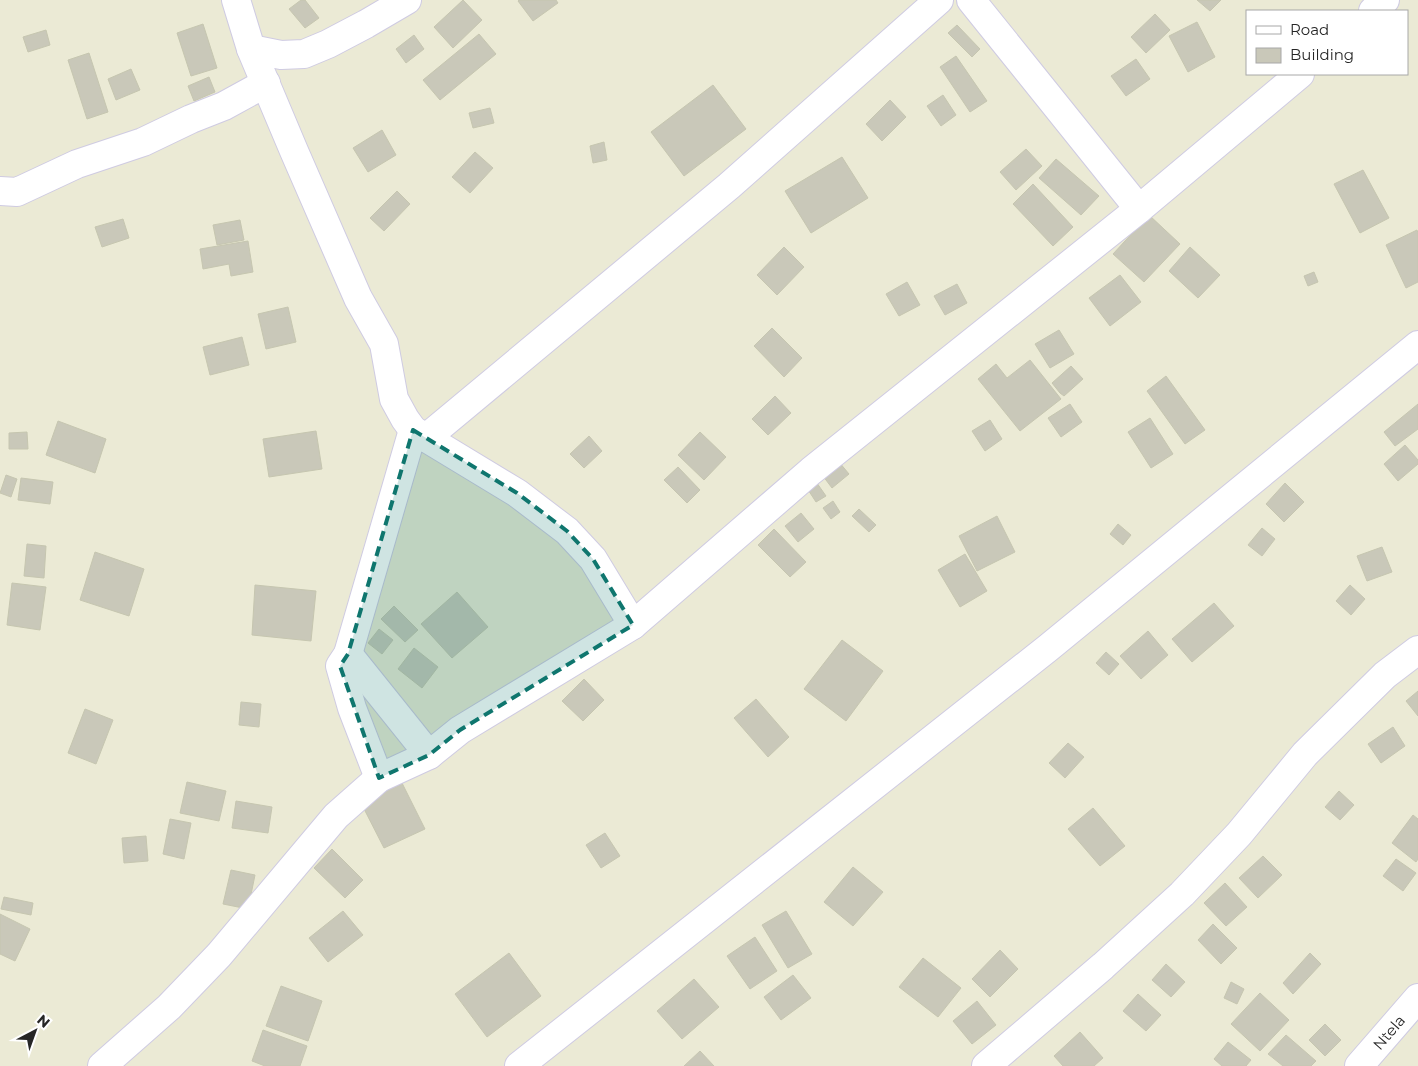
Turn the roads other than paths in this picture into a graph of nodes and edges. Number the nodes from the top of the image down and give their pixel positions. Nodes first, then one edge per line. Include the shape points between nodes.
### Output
1 (236, 0) edge
2 (407, 0) edge
3 (939, 0) edge
4 (971, 0) edge
5 (1385, 0) edge
6 (1374, 10) edge
7 (251, 49) junction
8 (1299, 75) edge
9 (266, 84) junction
10 (0, 191) edge
11 (1139, 209) junction
12 (1418, 345) edge
13 (420, 434) junction
14 (632, 625) junction
15 (1418, 650) edge
16 (348, 654) dead end
17 (429, 755) junction
18 (379, 778) junction
19 (1418, 998) edge
20 (102, 1066) edge
21 (519, 1066) edge
22 (986, 1066) edge
23 (1359, 1066) edge

1 - 7 street
2 - 7 street via 304,54 281,55
3 - 13 street via 729,186
4 - 11 street
5 - 6 street
7 - 9 street
8 - 11 street
9 - 10 street via 143,142 77,164 17,192
9 - 13 street via 358,298 384,344 394,400 405,419
11 - 14 street via 811,471
12 - 21 street via 1041,654
13 - 14 street via 517,494 567,530 593,559
13 - 18 street via 348,654 340,666
14 - 17 street via 460,730
15 - 22 street via 1385,675 1305,754 1239,834 1182,894
16 - 17 street
17 - 18 street
18 - 20 street via 336,816 170,1007
19 - 23 street, Ntela

